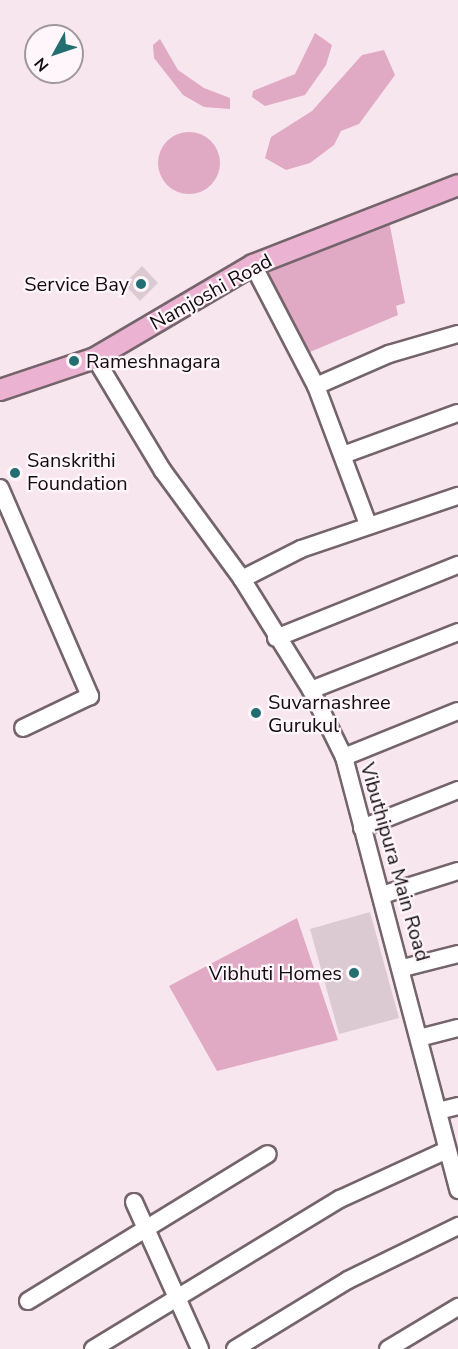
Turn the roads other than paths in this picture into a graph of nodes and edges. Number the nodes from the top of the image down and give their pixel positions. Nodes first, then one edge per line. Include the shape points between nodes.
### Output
1 (458, 185) edge
2 (253, 265) junction
3 (458, 334) edge
4 (94, 358) junction
5 (316, 386) junction
6 (0, 390) edge
7 (458, 413) edge
8 (343, 455) junction
9 (0, 488) edge
10 (458, 496) edge
11 (368, 524) junction
12 (458, 565) edge
13 (242, 579) junction
14 (458, 632) edge
15 (276, 639) junction
16 (311, 690) junction
17 (458, 711) edge
18 (22, 728) dead end
19 (344, 757) junction
20 (458, 790) edge
21 (362, 828) junction
22 (458, 871) edge
23 (382, 895) junction
24 (458, 954) edge
25 (403, 968) junction
26 (458, 1028) edge
27 (419, 1038) junction
28 (458, 1106) edge
29 (438, 1111) junction
30 (447, 1150) junction
31 (268, 1154) dead end
32 (457, 1187) edge
33 (134, 1202) dead end
34 (458, 1226) edge
35 (147, 1230) junction
36 (177, 1298) junction
37 (28, 1301) dead end
38 (458, 1307) edge
39 (93, 1349) edge
40 (200, 1349) edge
41 (235, 1349) edge
42 (388, 1349) edge

1 - 2 main road, Namjoshi Road
2 - 4 main road, Namjoshi Road
2 - 5 street
3 - 5 street via 389,354
4 - 6 main road, Namjoshi Road
4 - 13 street, Vibuthipura Main Road via 163,471
5 - 8 street
7 - 8 street
8 - 11 street
9 - 18 street via 90,696
10 - 11 street
11 - 13 street via 301,549
12 - 15 street
13 - 15 street, Vibuthipura Main Road
14 - 16 street
15 - 16 street, Vibuthipura Main Road
16 - 19 street, Vibuthipura Main Road
17 - 19 street
19 - 21 street, Vibuthipura Main Road
20 - 21 street
21 - 23 street, Vibuthipura Main Road
22 - 23 street
23 - 25 street, Vibuthipura Main Road
24 - 25 street
25 - 27 street, Vibuthipura Main Road
26 - 27 street
27 - 29 street, Vibuthipura Main Road
28 - 29 street
29 - 30 street, Vibuthipura Main Road
30 - 32 street, Vibuthipura Main Road
30 - 36 street via 340,1199
31 - 35 street
33 - 35 street
34 - 41 street via 348,1280
35 - 36 street
35 - 37 street
36 - 39 street
36 - 40 street
38 - 42 street

